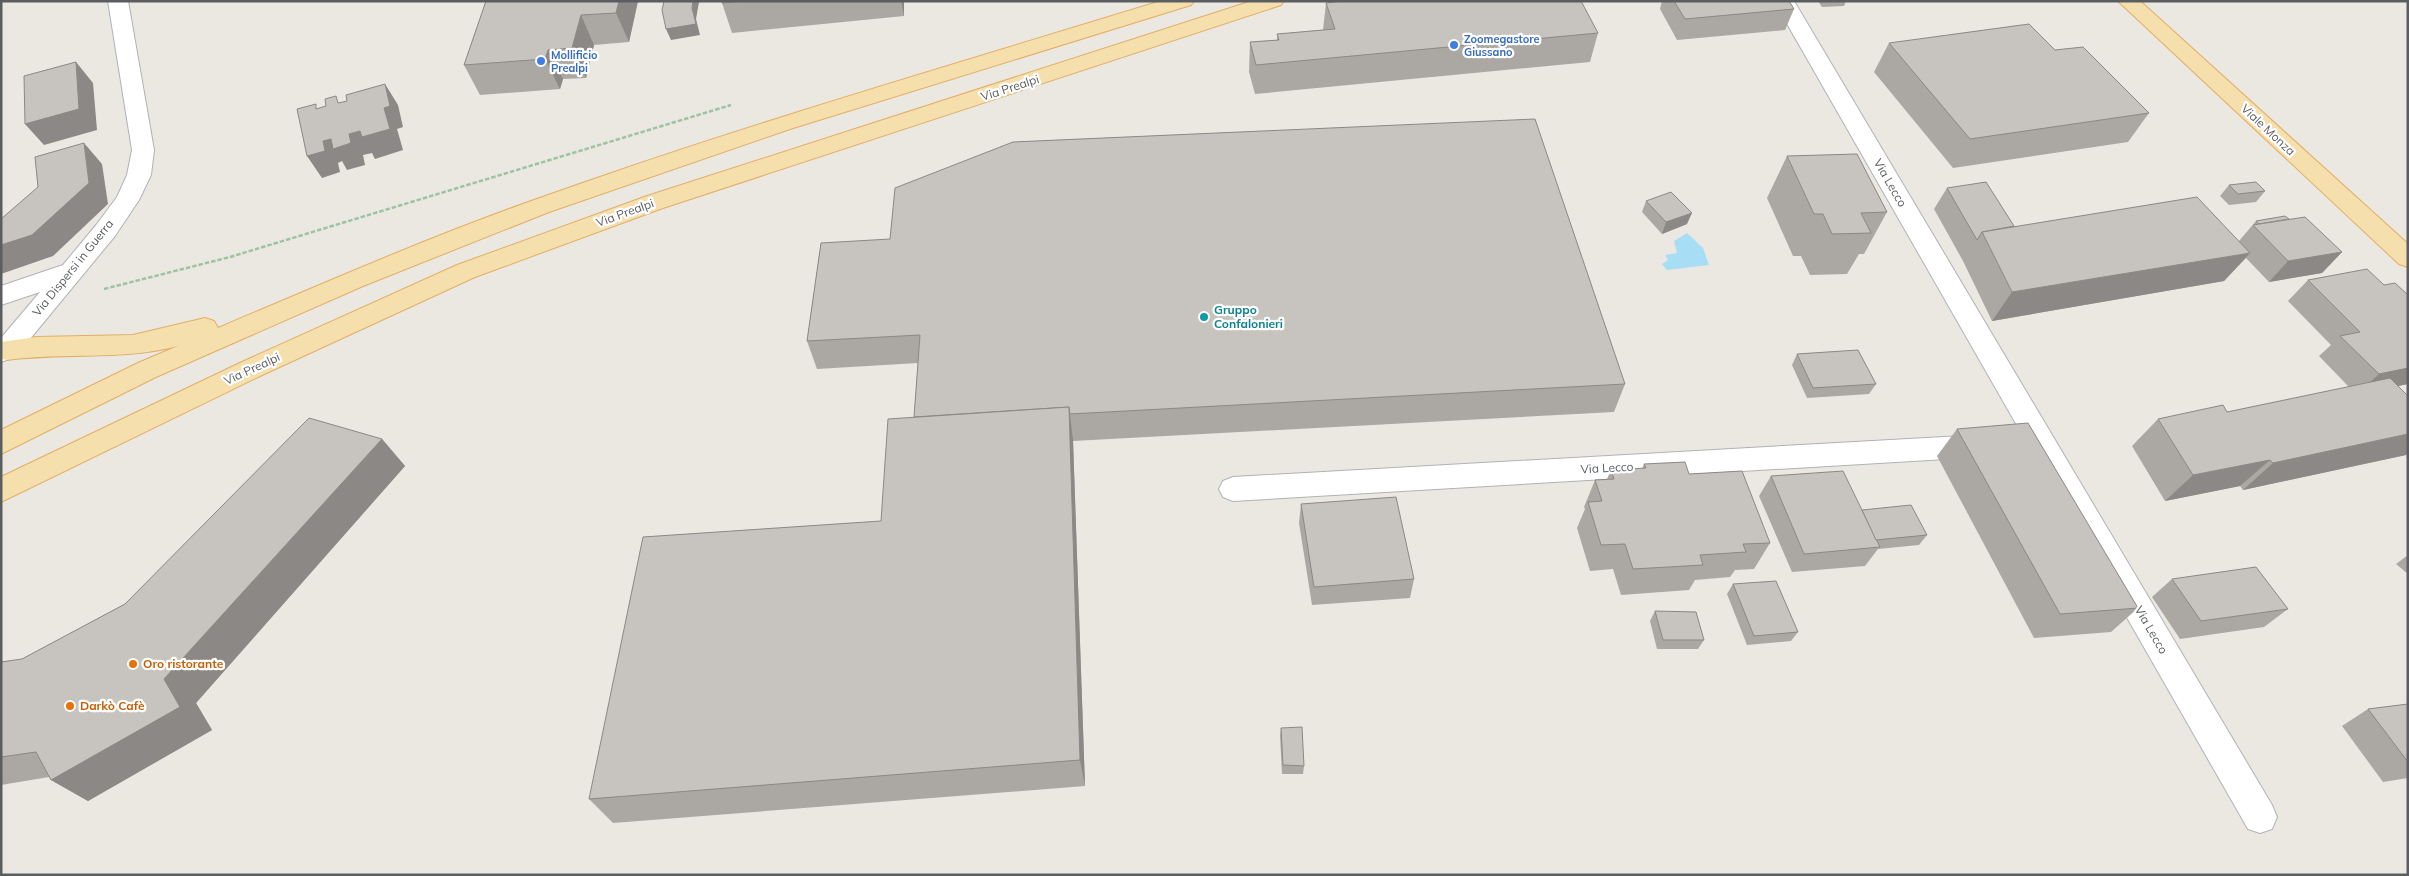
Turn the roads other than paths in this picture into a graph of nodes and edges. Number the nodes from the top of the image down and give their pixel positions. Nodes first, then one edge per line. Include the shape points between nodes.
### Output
1 (118, 1) edge
2 (1184, 1) edge
3 (1274, 1) edge
4 (1784, 1) edge
5 (2128, 1) edge
6 (2408, 258) edge
7 (73, 271) junction
8 (354, 280) junction
9 (1, 296) edge
10 (4, 351) edge
11 (2041, 442) junction
12 (1, 443) edge
13 (1, 490) edge
14 (1233, 490) dead end
15 (2260, 817) dead end

1 - 7 street, Via Dispersi in Guerra via 143,150 139,175 127,200
2 - 8 main road via 665,162 541,206
3 - 13 main road, Via Prealpi via 654,202 466,271 251,369
4 - 11 street, Via Lecco
5 - 6 main road, Viale Monza
7 - 9 street
7 - 10 street, Via Dispersi in Guerra
8 - 10 main road via 282,298 168,340 120,346 35,345
8 - 12 main road via 147,370
11 - 14 street, Via Lecco
11 - 15 street, Via Lecco

